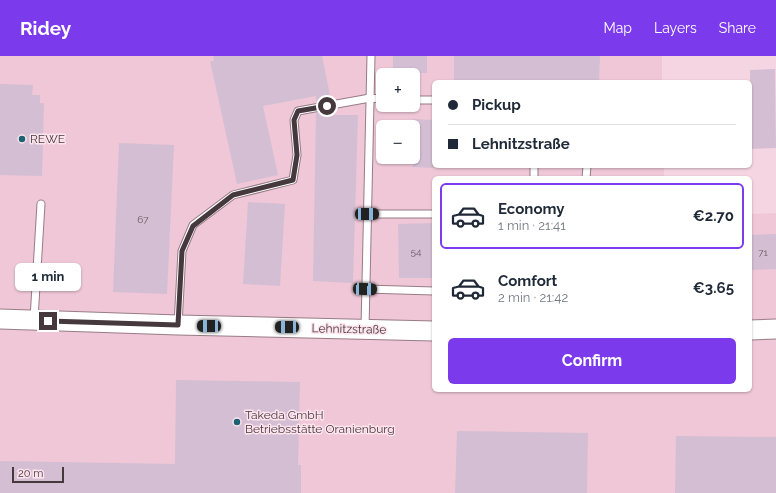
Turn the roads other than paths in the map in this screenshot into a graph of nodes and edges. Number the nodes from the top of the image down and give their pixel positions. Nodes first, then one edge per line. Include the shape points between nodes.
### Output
1 (371, 56) edge
2 (370, 98) junction
3 (376, 98) edge
4 (420, 100) edge
5 (432, 100) edge
6 (41, 204) dead end
7 (367, 214) junction
8 (432, 214) edge
9 (365, 289) junction
10 (432, 291) edge
11 (0, 319) edge
12 (34, 321) junction
13 (178, 325) junction
14 (365, 329) junction
15 (776, 329) edge
16 (752, 330) edge
17 (432, 331) edge

1 - 2 lane
2 - 3 lane
2 - 7 lane
2 - 13 lane via 298,111 294,120 297,155 293,180 233,195 193,226 182,251
4 - 5 lane
6 - 12 lane
7 - 8 lane
7 - 9 lane
9 - 10 lane
9 - 14 lane
11 - 12 main road, Lehnitzstraße
12 - 13 main road, Lehnitzstraße
13 - 14 main road, Lehnitzstraße
14 - 17 main road, Lehnitzstraße
15 - 16 main road

